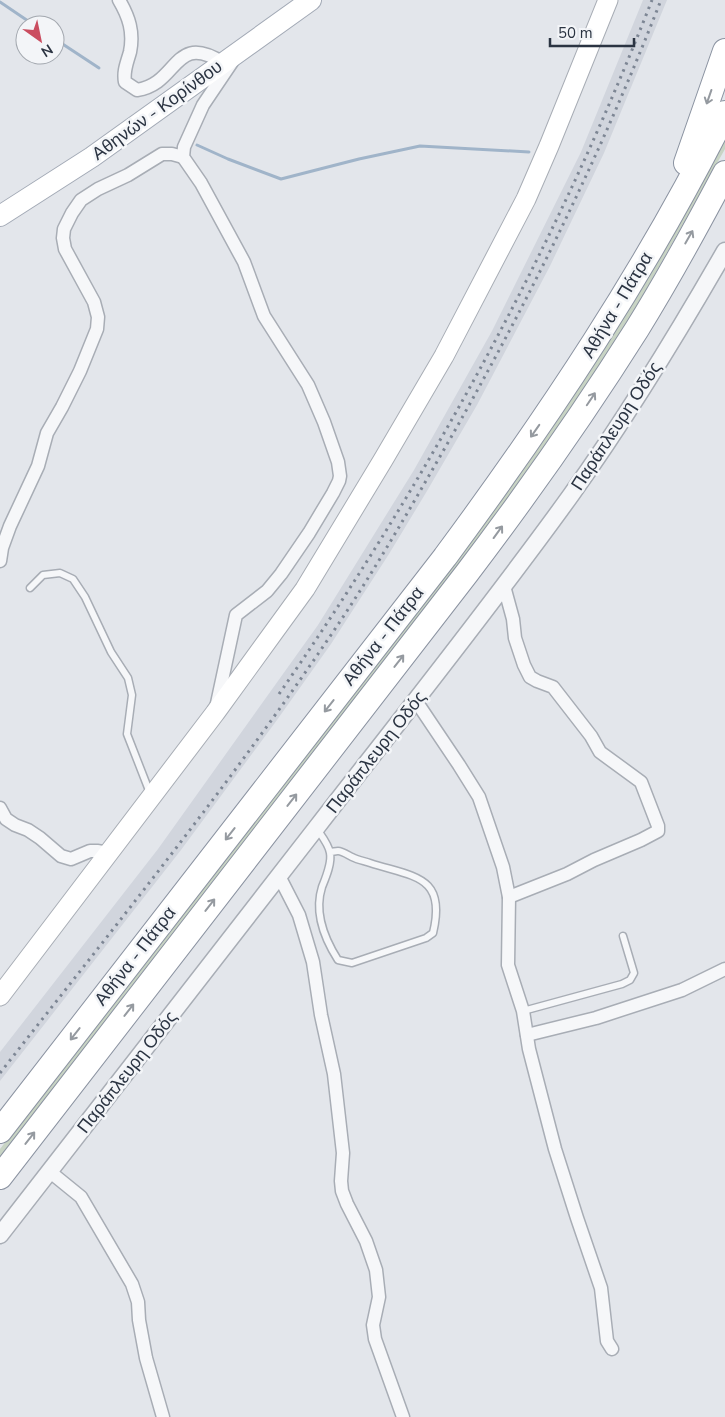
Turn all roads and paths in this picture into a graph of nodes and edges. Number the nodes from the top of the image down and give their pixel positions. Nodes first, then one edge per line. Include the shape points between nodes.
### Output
1 (119, 0) edge
2 (311, 0) edge
3 (608, 0) edge
4 (242, 49) junction
5 (725, 51) edge
6 (223, 63) junction
7 (725, 113) edge
8 (183, 157) junction
9 (725, 173) edge
10 (0, 216) edge
11 (663, 227) junction
12 (725, 251) edge
13 (0, 561) edge
14 (504, 586) junction
15 (30, 588) dead end
16 (416, 701) junction
17 (215, 713) junction
18 (151, 797) junction
19 (0, 808) edge
20 (316, 828) junction
21 (330, 852) junction
22 (108, 854) junction
23 (280, 876) junction
24 (509, 897) junction
25 (623, 936) dead end
26 (725, 969) edge
27 (0, 996) edge
28 (523, 1011) junction
29 (527, 1035) junction
30 (0, 1131) edge
31 (49, 1171) junction
32 (0, 1177) edge
33 (0, 1235) edge
34 (612, 1349) dead end
35 (163, 1417) edge
36 (403, 1417) edge

1 - 6 street via 131,25 132,41 125,65 125,82 137,90 161,80 184,55 199,52
2 - 4 main road, Αθηνών - Κορίνθου
3 - 17 main road via 526,199 444,356 304,589
4 - 6 main road, Αθηνών - Κορίνθου
4 - 8 street via 203,104 184,147
5 -> 11 highway
6 - 10 main road, Αθηνών - Κορίνθου via 92,158
7 - 11 highway, Αθήνα - Πάτρα
8 - 13 street via 162,154 98,189 81,200 64,229 65,249 94,302 97,329 76,380 47,433 38,466 10,526
8 - 17 street via 244,262 264,316 308,385 324,422 340,476 309,533 281,574 267,592 236,615
32 -> 9 highway, Αθήνα - Πάτρα via 511,515 637,328
11 -> 30 highway, Αθήνα - Πάτρα via 614,313 483,506
12 - 14 street, Παράπλευρη Οδός via 614,431
14 - 16 street, Παράπλευρη Οδός
14 - 24 street via 515,638 530,677 553,687 600,752 641,782 658,826 656,833 642,840
15 - 18 lane via 43,575 60,573 73,580 85,597 111,652 128,678 132,695 128,734
16 - 20 street, Παράπλευρη Οδός
16 - 24 street via 479,797 503,867
17 - 18 main road
18 - 22 main road
19 - 22 street via 6,819 40,838 61,856 71,859 97,851
20 - 21 lane
20 - 23 street, Παράπλευρη Οδός
21 - 21 lane via 320,894 319,916 338,960 352,963 426,938 434,932 436,901 425,881 338,851
22 - 27 main road
23 - 31 street, Παράπλευρη Οδός
23 - 36 street via 299,915 313,962 334,1074 343,1153 342,1191 376,1270 379,1297 373,1325 375,1339
24 - 28 street via 508,965
25 - 28 lane via 634,973 630,980
26 - 29 street via 682,990 596,1018
28 - 29 street
29 - 34 street via 555,1149 601,1288 607,1341
31 - 33 street, Παράπλευρη Οδός
31 - 35 street via 81,1197 132,1284 138,1302 146,1358

